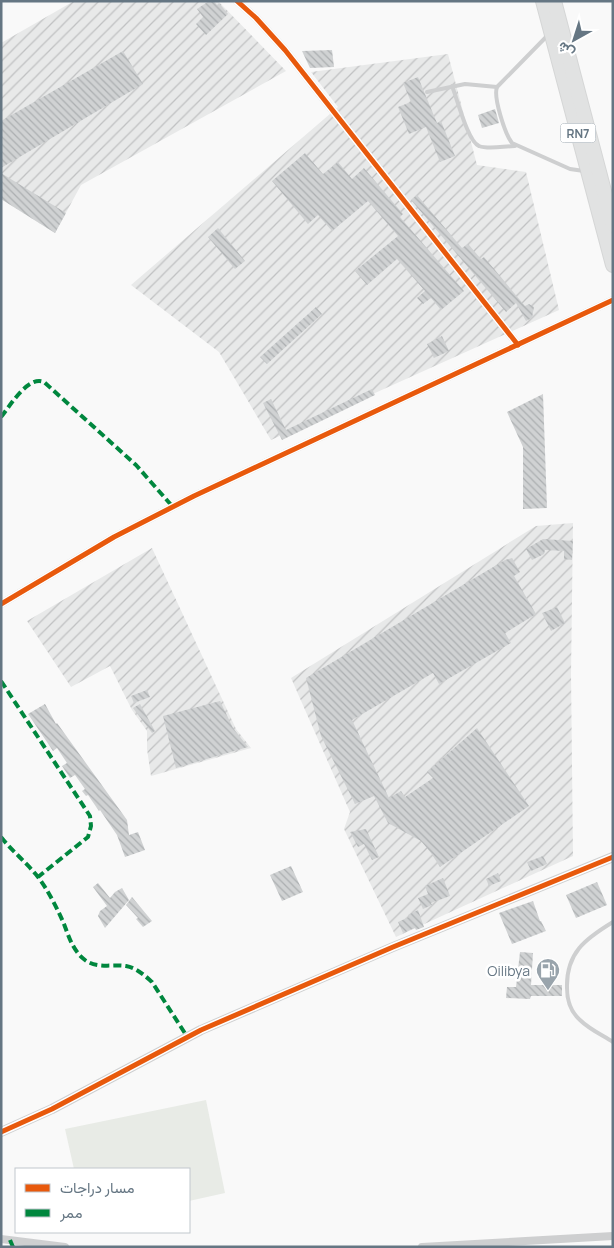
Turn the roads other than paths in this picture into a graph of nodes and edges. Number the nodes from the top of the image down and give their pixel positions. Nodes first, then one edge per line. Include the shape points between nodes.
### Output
1 (237, 1) edge
2 (544, 1) edge
3 (554, 1) edge
4 (551, 32) junction
5 (452, 86) junction
6 (497, 87) junction
7 (427, 92) dead end
8 (515, 146) junction
9 (588, 171) junction
10 (613, 225) edge
11 (613, 265) edge
12 (613, 300) edge
13 (518, 345) junction
14 (1, 604) edge
15 (613, 858) edge
16 (613, 922) edge
17 (613, 1042) edge
18 (1, 1132) edge
19 (613, 1236) edge
20 (1, 1239) edge
21 (65, 1247) edge
22 (422, 1247) edge

1 - 13 street via 285,50
2 - 4 highway, RN7
3 - 10 highway, RN7
4 - 6 lane
4 - 9 highway, RN7
5 - 6 lane
5 - 7 lane
5 - 8 lane via 476,145
6 - 8 lane via 495,94 509,140
8 - 9 lane via 574,170
9 - 11 highway, RN7
12 - 13 street
13 - 14 street via 194,496 114,537
15 - 18 street via 201,1030 52,1109
16 - 17 lane via 578,948 570,961 567,975 568,998 574,1014
19 - 22 street
20 - 21 street

